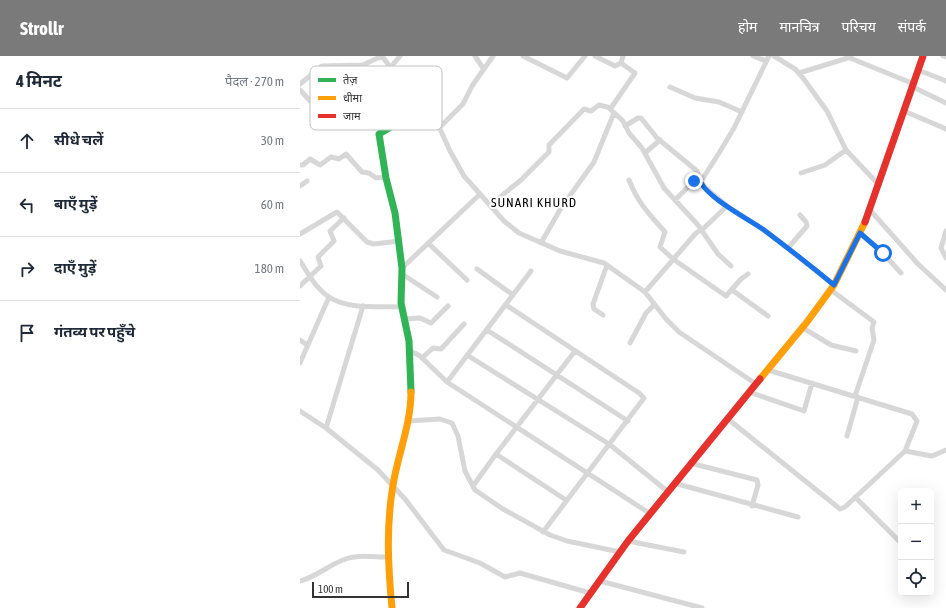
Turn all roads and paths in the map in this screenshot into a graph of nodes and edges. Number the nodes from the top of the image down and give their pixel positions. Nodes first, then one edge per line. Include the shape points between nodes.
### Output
1 (382, 56) edge
2 (400, 56) edge
3 (475, 56) edge
4 (493, 56) edge
5 (523, 56) edge
6 (586, 56) edge
7 (595, 56) edge
8 (623, 56) edge
9 (753, 56) edge
10 (774, 56) edge
11 (923, 56) edge
12 (852, 57) edge
13 (768, 58) edge
14 (621, 63) junction
15 (322, 66) edge
16 (389, 66) edge
17 (392, 66) edge
18 (483, 68) junction
19 (918, 70) junction
20 (799, 73) junction
21 (310, 75) edge
22 (946, 81) edge
23 (300, 84) edge
24 (913, 86) junction
25 (670, 87) dead end
26 (300, 90) edge
27 (310, 101) edge
28 (946, 103) edge
29 (610, 109) junction
30 (904, 111) junction
31 (742, 112) junction
32 (614, 113) junction
33 (442, 125) edge
34 (625, 126) junction
35 (946, 129) edge
36 (382, 130) edge
37 (441, 130) edge
38 (660, 140) junction
39 (846, 150) junction
40 (645, 153) junction
41 (300, 165) edge
42 (801, 174) dead end
43 (386, 177) junction
44 (629, 180) dead end
45 (700, 180) junction
46 (307, 181) dead end
47 (878, 185) junction
48 (300, 186) edge
49 (479, 195) junction
50 (674, 200) junction
51 (490, 205) junction
52 (727, 206) junction
53 (870, 210) junction
54 (800, 216) dead end
55 (344, 218) junction
56 (701, 230) junction
57 (946, 231) edge
58 (860, 233) junction
59 (300, 234) edge
60 (399, 241) junction
61 (428, 243) junction
62 (541, 243) junction
63 (788, 248) junction
64 (946, 258) edge
65 (673, 259) junction
66 (300, 261) edge
67 (607, 265) junction
68 (731, 266) dead end
69 (478, 269) dead end
70 (402, 271) junction
71 (531, 271) dead end
72 (901, 273) dead end
73 (748, 274) dead end
74 (310, 276) junction
75 (467, 280) dead end
76 (946, 282) edge
77 (300, 286) edge
78 (832, 287) junction
79 (732, 290) junction
80 (945, 290) edge
81 (645, 292) junction
82 (513, 296) junction
83 (329, 297) junction
84 (437, 297) dead end
85 (506, 305) junction
86 (654, 305) junction
87 (363, 306) junction
88 (448, 306) dead end
89 (402, 307) junction
90 (603, 316) dead end
91 (768, 316) dead end
92 (404, 319) junction
93 (464, 324) dead end
94 (803, 328) junction
95 (487, 330) junction
96 (300, 340) edge
97 (630, 343) dead end
98 (307, 345) junction
99 (409, 350) junction
100 (575, 351) junction
101 (856, 351) dead end
102 (467, 355) junction
103 (422, 358) junction
104 (300, 363) edge
105 (768, 370) junction
106 (558, 374) junction
107 (447, 382) junction
108 (812, 383) junction
109 (756, 384) junction
110 (749, 392) junction
111 (856, 397) junction
112 (539, 399) junction
113 (300, 411) edge
114 (728, 419) junction
115 (408, 421) junction
116 (628, 421) junction
117 (516, 427) junction
118 (326, 428) junction
119 (847, 436) dead end
120 (609, 444) junction
121 (946, 450) edge
122 (905, 451) junction
123 (496, 454) junction
124 (690, 463) junction
125 (588, 473) junction
126 (674, 483) junction
127 (393, 484) junction
128 (473, 486) junction
129 (667, 491) junction
130 (855, 497) junction
131 (566, 500) junction
132 (752, 506) junction
133 (649, 514) junction
134 (798, 517) dead end
135 (543, 532) junction
136 (898, 540) edge
137 (628, 541) junction
138 (620, 552) junction
139 (684, 552) dead end
140 (387, 557) junction
141 (300, 581) edge
142 (600, 581) junction
143 (590, 593) junction
144 (392, 608) edge
145 (580, 608) edge
146 (702, 608) edge

1 - 15 street via 363,65
1 - 16 street
2 - 17 street
3 - 18 street
4 - 18 street
5 - 6 street via 567,78
7 - 14 street via 615,66
8 - 14 street
9 - 13 street
10 - 20 street
11 - 19 street
12 - 20 street
12 - 24 street
13 - 31 street
14 - 29 street via 635,73
18 - 33 street via 463,104
19 - 22 street
19 - 24 street
20 - 39 street via 827,111
21 - 23 street
24 - 28 street
24 - 30 street
25 - 31 street via 695,98 719,102
26 - 27 street
29 - 32 street
29 - 51 street via 599,105 591,111 585,109 550,145 549,152 521,180
30 - 35 street
30 - 47 street
31 - 45 street
32 - 34 street
32 - 62 street via 591,166 561,208
34 - 38 street via 640,118
34 - 40 street
36 - 43 street via 379,134
37 - 49 street via 454,158
38 - 40 street
38 - 45 street via 696,170
39 - 42 street via 825,166
39 - 47 street
40 - 50 street via 658,179
41 - 43 street via 310,159 320,165 332,157 339,159 346,154 363,172 376,178
43 - 60 street via 395,208
44 - 65 street via 649,216 665,232 660,247
45 - 50 street via 693,182
45 - 52 street via 703,186
46 - 48 street
47 - 53 street
49 - 51 street
49 - 61 street
50 - 56 street
51 - 62 street via 513,229
52 - 56 street
52 - 63 street
53 - 58 street
53 - 80 street
54 - 63 street via 807,226
55 - 59 street via 336,212
55 - 60 street via 367,242 374,244
55 - 74 street via 330,230 334,241 318,256 321,265
56 - 65 street
56 - 68 street via 715,250
57 - 64 street via 942,248
58 - 72 street
58 - 78 street
60 - 70 street
61 - 70 street
61 - 75 street
62 - 67 street
63 - 78 street
65 - 79 street via 725,295 728,296
65 - 81 street
66 - 74 street
67 - 81 street
67 - 90 street via 593,304 594,309
69 - 82 street
70 - 84 street
70 - 89 street
71 - 82 street
73 - 79 street
74 - 77 street
74 - 83 street
76 - 80 street
78 - 94 street
78 - 111 street via 874,322 874,340
79 - 91 street
81 - 86 street
82 - 85 street
83 - 87 street
83 - 98 street
85 - 95 street
85 - 100 street
86 - 97 street via 646,313
86 - 109 street via 679,332
87 - 89 street
87 - 118 street
88 - 92 street via 431,323 420,318
89 - 92 street
92 - 99 street
93 - 103 street via 441,349 433,348
94 - 101 street via 828,344
94 - 105 street
95 - 102 street
95 - 106 street
96 - 98 street
98 - 104 street
99 - 103 street
99 - 115 street via 411,392
100 - 106 street
100 - 116 street via 642,396 643,401
102 - 107 street
102 - 112 street
103 - 107 street
105 - 108 street
105 - 109 street
106 - 112 street
106 - 116 street
107 - 117 street
108 - 110 street via 804,411
108 - 111 street
109 - 110 street
110 - 114 street
111 - 119 street
111 - 122 street via 916,417 916,424
112 - 117 street
112 - 120 street
113 - 118 street
114 - 124 street
114 - 130 street via 837,507 843,508
115 - 127 street
115 - 128 street via 440,419 452,423 458,436 465,471
116 - 120 street
117 - 123 street
117 - 125 street
118 - 127 street via 362,455
120 - 125 street
120 - 129 street
121 - 122 street via 932,456
122 - 130 street
123 - 128 street
123 - 131 street
124 - 126 street
124 - 132 street via 757,480
125 - 131 street
125 - 133 street
126 - 129 street
126 - 132 street
127 - 140 street via 388,518
127 - 143 street via 446,551 480,563 505,577 520,573
128 - 135 street via 503,509
129 - 133 street
130 - 136 street
131 - 135 street
132 - 134 street
133 - 137 street
135 - 138 street via 563,540
137 - 138 street
137 - 139 street
138 - 142 street
140 - 141 street via 344,559 319,574
140 - 144 street
142 - 143 street
142 - 146 street
143 - 145 street

